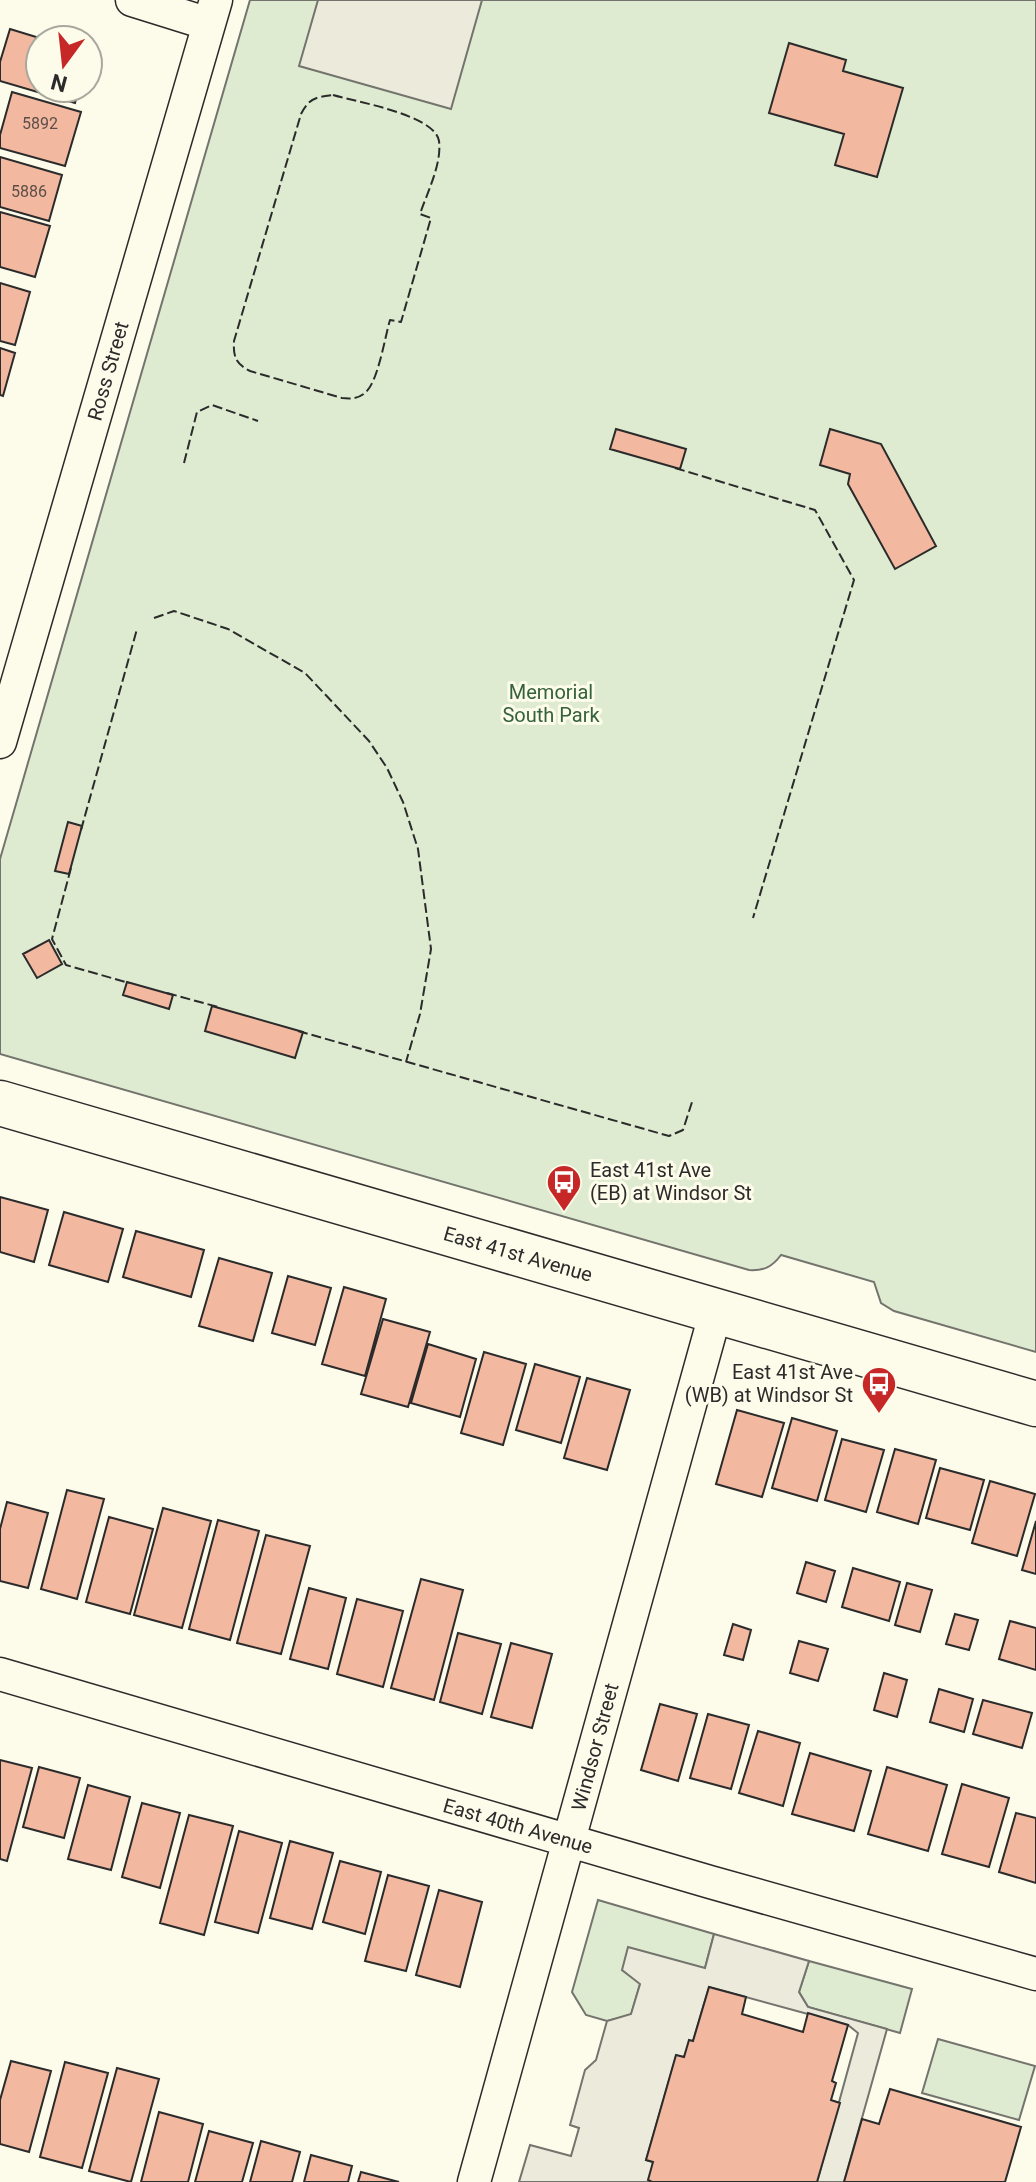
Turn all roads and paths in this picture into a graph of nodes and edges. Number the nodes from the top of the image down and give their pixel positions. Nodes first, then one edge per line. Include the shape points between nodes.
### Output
1 (132, 0) edge
2 (213, 12) edge
3 (0, 742) edge
4 (0, 1103) edge
5 (716, 1311) junction
6 (1036, 1404) edge
7 (0, 1674) edge
8 (569, 1841) junction
9 (1036, 1974) edge
10 (474, 2182) edge

1 - 2 street
2 - 3 street, Ross Street
4 - 5 main road, East 41st Avenue
5 - 6 main road, East 41st Avenue
5 - 8 street, Windsor Street
7 - 8 street, East 40th Avenue
8 - 9 street, East 40th Avenue
8 - 10 street, Windsor Street

